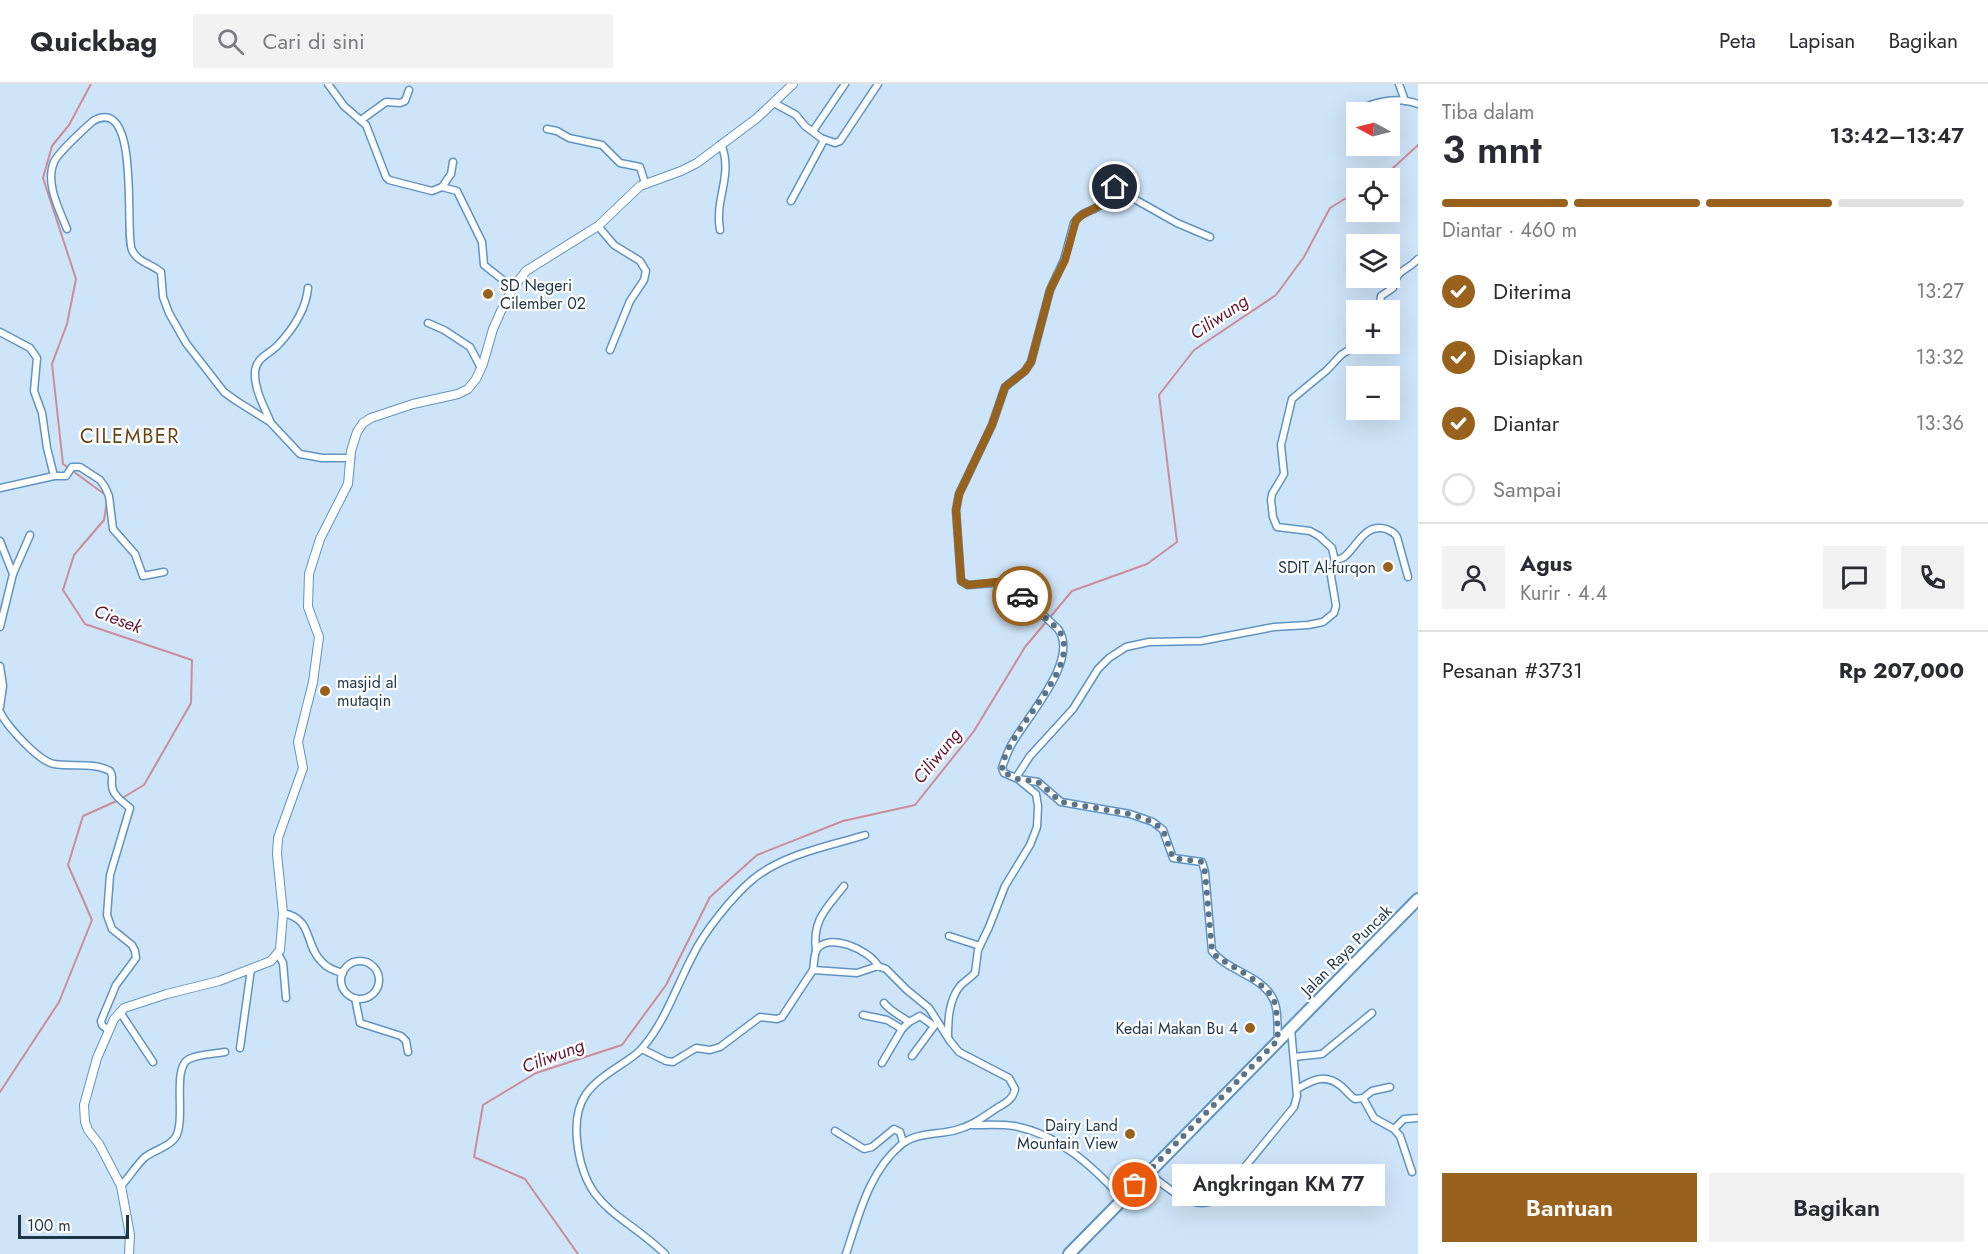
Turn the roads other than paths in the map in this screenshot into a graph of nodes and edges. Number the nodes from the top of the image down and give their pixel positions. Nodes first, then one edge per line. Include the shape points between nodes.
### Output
1 (328, 84) edge
2 (793, 84) edge
3 (845, 84) edge
4 (1399, 84) edge
5 (874, 85) edge
6 (409, 90) dead end
7 (1405, 101) junction
8 (1383, 102) edge
9 (774, 103) junction
10 (1418, 104) edge
11 (361, 120) junction
12 (547, 129) dead end
13 (813, 131) junction
14 (824, 140) junction
15 (721, 144) junction
16 (453, 162) dead end
17 (645, 183) junction
18 (442, 187) junction
19 (791, 201) dead end
20 (598, 226) junction
21 (67, 229) dead end
22 (720, 230) dead end
23 (1210, 237) dead end
24 (1418, 259) edge
25 (308, 288) dead end
26 (513, 288) junction
27 (1380, 300) edge
28 (428, 323) dead end
29 (0, 332) edge
30 (610, 350) dead end
31 (1346, 352) edge
32 (482, 368) junction
33 (270, 422) junction
34 (351, 458) junction
35 (54, 476) junction
36 (0, 488) edge
37 (30, 535) dead end
38 (0, 541) edge
39 (1335, 561) junction
40 (164, 572) dead end
41 (12, 574) junction
42 (1408, 577) dead end
43 (0, 627) edge
44 (0, 666) edge
45 (0, 707) edge
46 (0, 712) edge
47 (1018, 779) junction
48 (865, 835) dead end
49 (844, 886) dead end
50 (1418, 899) edge
51 (284, 913) junction
52 (949, 936) dead end
53 (980, 946) junction
54 (816, 951) junction
55 (278, 954) junction
56 (878, 966) junction
57 (251, 969) junction
58 (813, 970) junction
59 (343, 973) junction
60 (286, 998) dead end
61 (356, 998) junction
62 (884, 1003) dead end
63 (120, 1012) junction
64 (1372, 1013) dead end
65 (863, 1015) dead end
66 (909, 1022) junction
67 (936, 1023) junction
68 (1291, 1028) junction
69 (902, 1029) junction
70 (108, 1030) junction
71 (948, 1036) junction
72 (1278, 1040) junction
73 (240, 1048) dead end
74 (642, 1049) junction
75 (408, 1052) dead end
76 (225, 1053) dead end
77 (912, 1056) dead end
78 (1294, 1057) junction
79 (153, 1062) dead end
80 (882, 1062) dead end
81 (1390, 1086) dead end
82 (1297, 1089) junction
83 (1363, 1098) junction
84 (1418, 1118) edge
85 (971, 1125) junction
86 (1394, 1129) junction
87 (835, 1131) dead end
88 (903, 1142) junction
89 (1148, 1172) junction
90 (1412, 1172) dead end
91 (121, 1186) junction
92 (1123, 1199) junction
93 (129, 1254) edge
94 (665, 1254) edge
95 (846, 1254) edge
96 (1069, 1254) edge

1 - 11 street via 344,106
2 - 9 street
3 - 13 street
4 - 7 street
5 - 14 street via 840,141 835,144
6 - 11 street via 405,101 386,102
7 - 8 street
7 - 10 street
9 - 13 street via 796,115
9 - 15 street
11 - 18 street via 388,180 432,191
12 - 17 street via 602,145 622,165 640,167
13 - 14 street
14 - 19 street
15 - 17 street via 689,168
15 - 22 street via 727,168 719,205
16 - 18 street via 451,174
17 - 20 street
18 - 26 street via 455,189 460,195 482,242 486,268
20 - 26 street via 529,268
20 - 30 street via 614,245 642,263 646,271
21 - 33 street via 54,192 55,160 93,121 110,119 118,126 126,158 132,250 161,272 165,304 198,360 229,396
23 - 47 street via 1113,187 1108,188 1102,206 1076,220 1065,260 1050,290 1031,362 1005,387 992,425 966,476 957,503 961,581 968,585 1008,582 1063,637 1062,658 1053,680 1002,767 1002,772
24 - 27 street via 1398,273 1393,288
25 - 33 street via 301,314 283,340 255,368 256,385
26 - 32 street
28 - 32 street via 470,347
29 - 35 street via 30,348 37,358 34,391 40,402
31 - 39 street via 1292,399 1281,445 1284,474 1271,500 1277,527 1315,534 1332,548
32 - 34 street via 463,392 365,421 355,435
33 - 34 street via 303,455
34 - 51 street via 348,484 320,539 309,574 308,607 319,638 298,742 303,768 278,838
35 - 36 street
35 - 40 street via 68,476 72,467 80,467 100,480 109,496 113,529 135,554 143,576
37 - 41 street
38 - 41 street
39 - 42 street via 1374,528 1382,528 1397,537
39 - 47 street via 1331,576 1336,608 1323,622 1201,641 1149,642 1120,650 1098,669 1073,709 1030,756
41 - 43 street
44 - 45 street
46 - 70 street via 25,742 51,763 110,771 111,788 130,808 110,875 107,915 112,929 132,945 136,958 116,985 101,1022
47 - 53 street via 1036,794 1037,827 1005,886
47 - 72 street via 1038,782 1061,802 1153,822 1163,830 1173,858 1202,862 1212,951 1273,998
48 - 74 street via 794,856 753,879 698,947
49 - 54 street via 818,922
50 - 68 highway, Jalan Raya Puncak
51 - 55 street
51 - 59 street via 301,920 321,962
52 - 53 street
53 - 71 street via 975,973 952,1000
54 - 56 street via 835,941 867,954
54 - 58 street
55 - 57 street
55 - 60 street via 283,963
56 - 58 street via 856,973
56 - 67 street via 930,1008
57 - 63 street via 211,984 133,1004
57 - 73 street
58 - 74 street via 782,1017 760,1017 720,1047 696,1048 673,1062
59 - 61 street via 344,988
59 - 61 street via 355,962 366,962 375,969 379,979 376,990 367,997
61 - 75 street via 360,1023 401,1036
62 - 66 street
63 - 70 street
63 - 79 street
64 - 78 street via 1322,1054
65 - 69 street via 887,1020
66 - 67 street via 920,1016
66 - 69 street
67 - 71 street
67 - 77 street
68 - 72 highway, Jalan Raya Puncak
68 - 78 street
69 - 80 street
70 - 91 street via 83,1112 87,1128
71 - 85 street via 959,1052 1007,1076 1015,1087 1011,1099
72 - 89 highway, Jalan Raya Puncak
74 - 94 street via 589,1089 579,1111 577,1139 585,1177 594,1195
76 - 91 street via 184,1063 176,1136 146,1156
78 - 82 street
81 - 83 street
82 - 83 street via 1326,1078 1354,1099
82 - 89 street via 1294,1107 1215,1200 1187,1200
83 - 86 street via 1374,1118
84 - 86 street via 1404,1119
85 - 88 street
85 - 92 street via 1016,1127 1054,1142 1089,1165
86 - 90 street
87 - 88 street via 864,1149 894,1129
88 - 95 street via 871,1185
89 - 92 highway, Jalan Raya Puncak
91 - 93 street via 130,1234
92 - 96 highway, Jalan Raya Puncak

